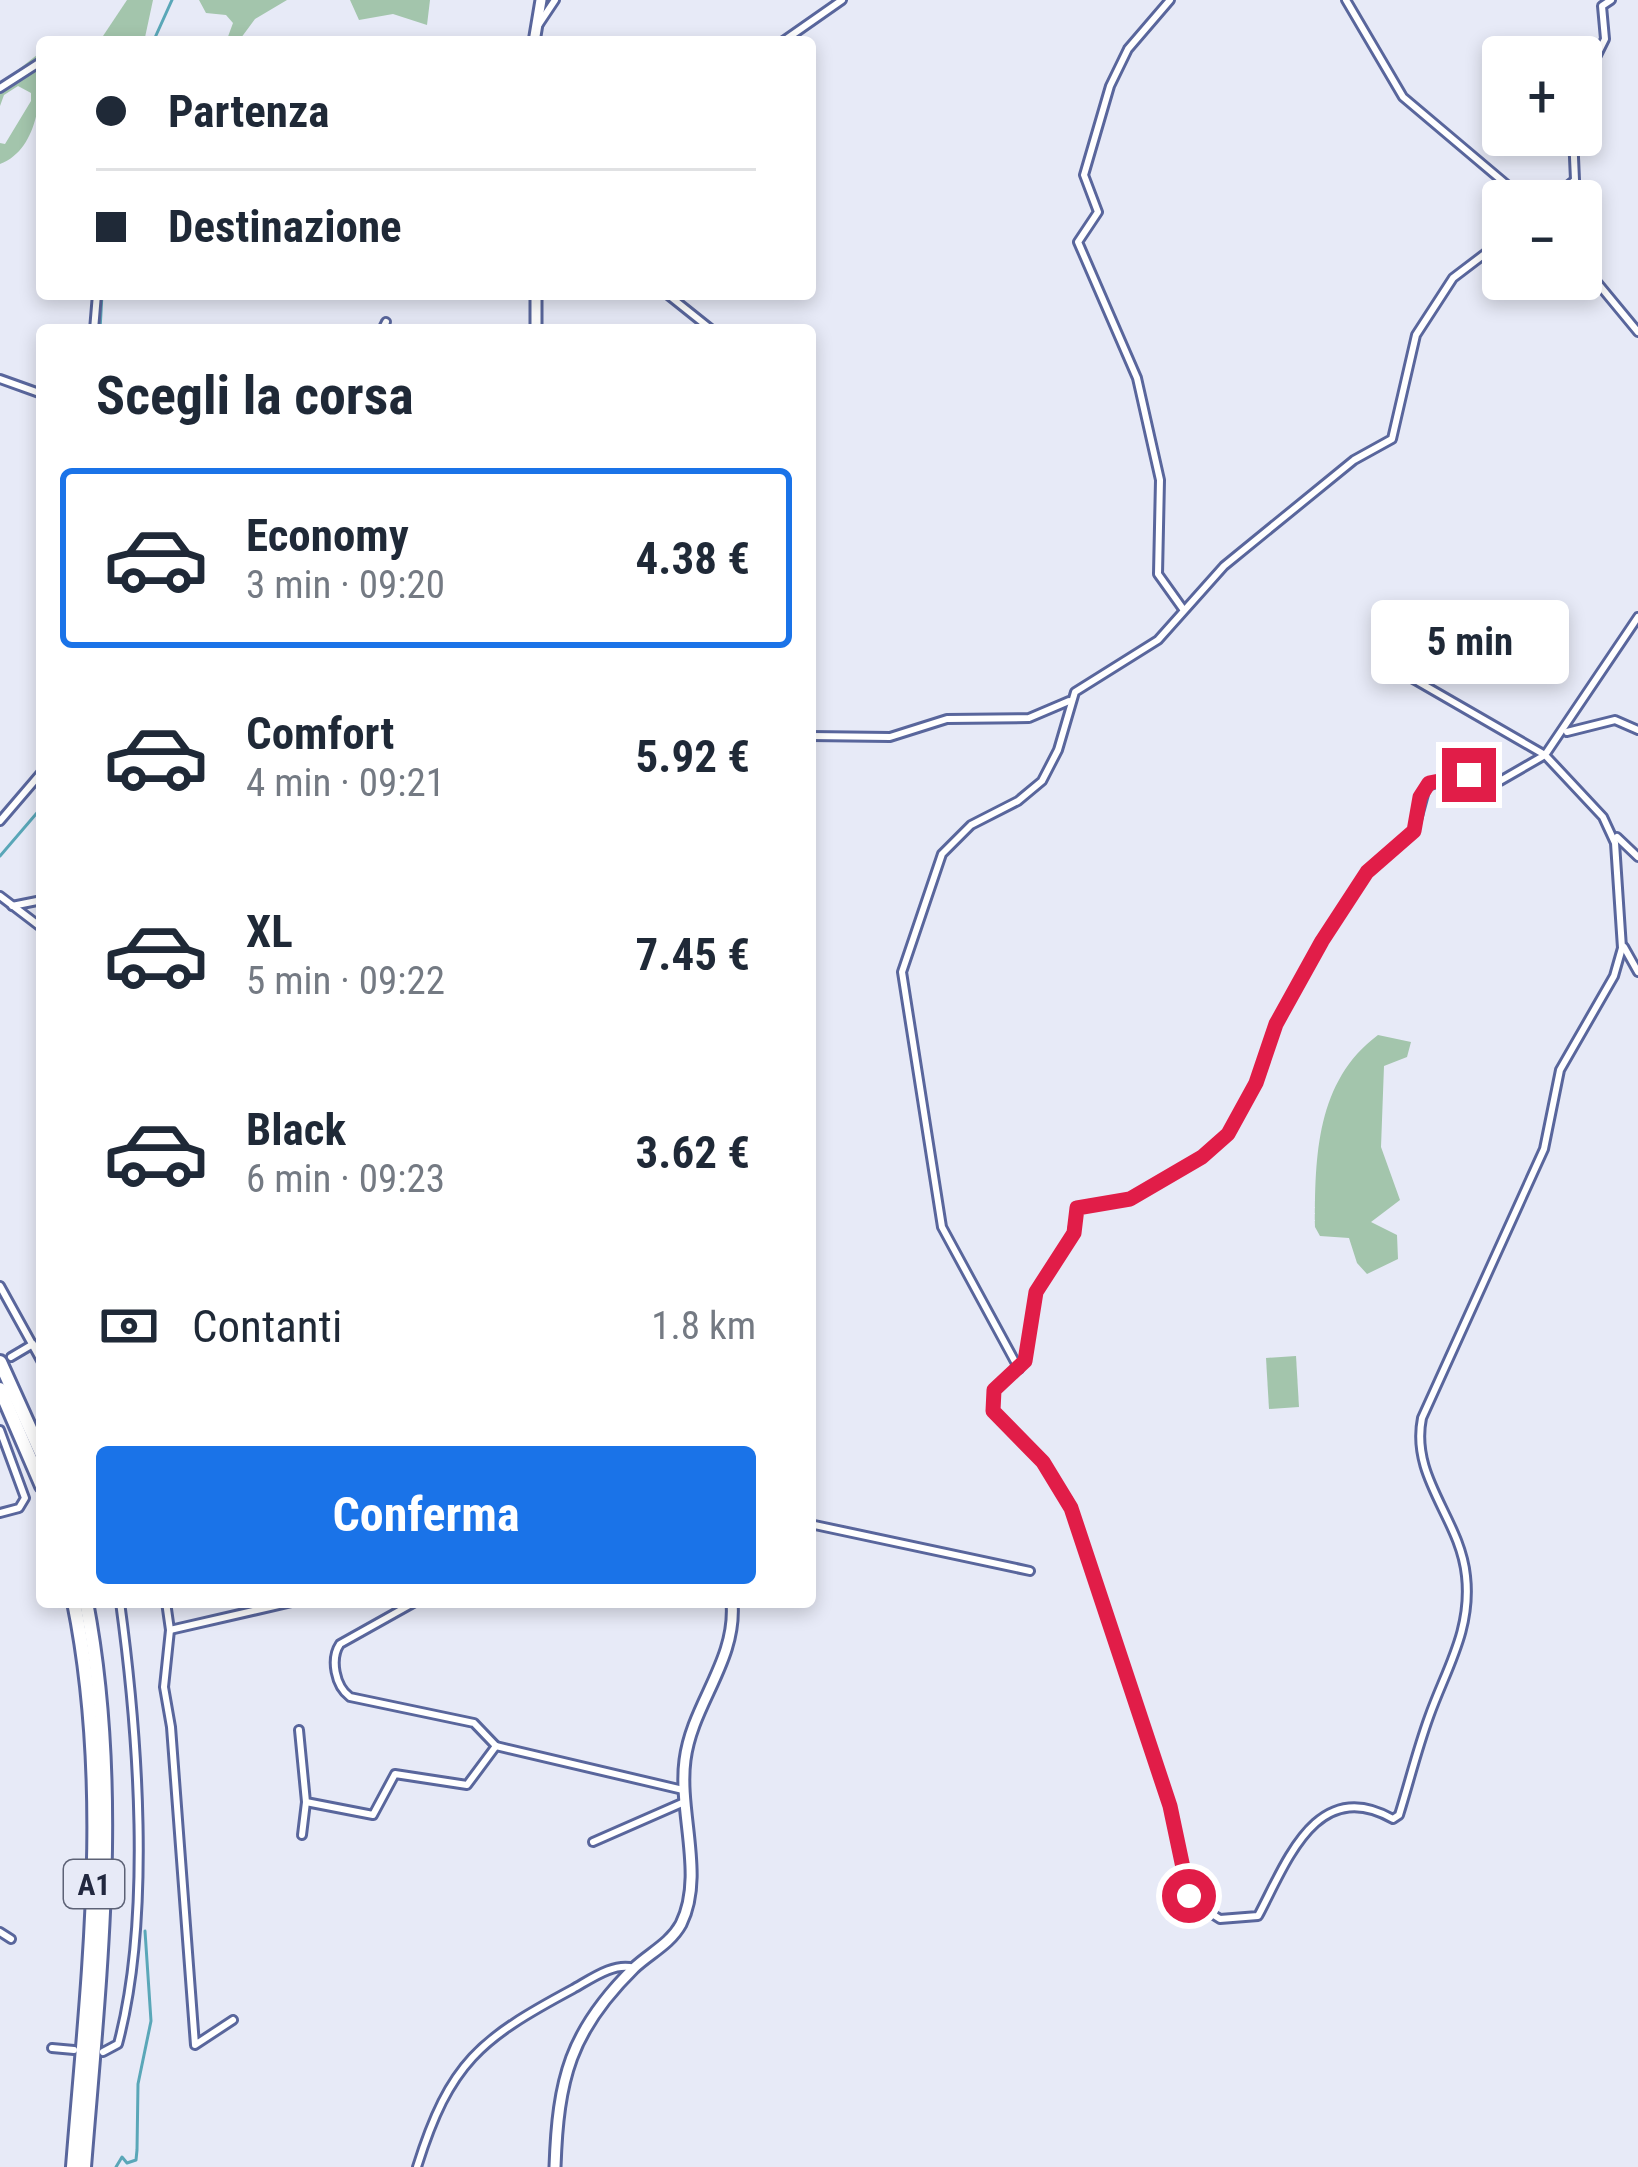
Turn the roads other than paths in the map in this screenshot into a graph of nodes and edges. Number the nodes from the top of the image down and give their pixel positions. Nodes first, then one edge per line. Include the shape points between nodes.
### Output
1 (541, 0) edge
2 (555, 0) edge
3 (842, 0) edge
4 (1170, 0) edge
5 (1346, 0) edge
6 (1611, 0) edge
7 (538, 24) junction
8 (535, 36) edge
9 (791, 36) edge
10 (1602, 45) edge
11 (36, 65) edge
12 (0, 88) edge
13 (1501, 180) edge
14 (1482, 256) edge
15 (1602, 288) edge
16 (674, 300) edge
17 (704, 324) edge
18 (1638, 332) edge
19 (0, 380) edge
20 (36, 392) edge
21 (1183, 610) junction
22 (1638, 617) edge
23 (1403, 673) dead end
24 (1071, 700) junction
25 (1638, 730) edge
26 (1564, 733) junction
27 (816, 736) edge
28 (1545, 755) junction
29 (36, 779) edge
30 (0, 821) edge
31 (1613, 836) junction
32 (1638, 857) edge
33 (0, 896) edge
34 (36, 901) edge
35 (9, 906) junction
36 (36, 924) edge
37 (1622, 944) junction
38 (1638, 972) edge
39 (0, 1286) edge
40 (33, 1343) junction
41 (36, 1349) edge
42 (5, 1359) edge
43 (1019, 1369) junction
44 (0, 1389) edge
45 (0, 1430) edge
46 (36, 1439) edge
47 (36, 1472) edge
48 (0, 1513) edge
49 (816, 1525) edge
50 (1030, 1571) dead end
51 (75, 1608) edge
52 (87, 1608) edge
53 (121, 1608) edge
54 (167, 1608) edge
55 (266, 1608) edge
56 (405, 1608) edge
57 (732, 1608) edge
58 (170, 1630) junction
59 (299, 1730) dead end
60 (496, 1746) junction
61 (682, 1796) junction
62 (306, 1802) junction
63 (302, 1835) dead end
64 (593, 1842) dead end
65 (0, 1932) edge
66 (11, 1939) dead end
67 (634, 1968) junction
68 (233, 2020) dead end
69 (52, 2048) dead end
70 (74, 2050) dead end
71 (103, 2052) dead end
72 (73, 2167) edge
73 (84, 2167) edge
74 (418, 2167) edge
75 (555, 2167) edge

1 - 7 main road
2 - 7 street
3 - 9 street
4 - 21 street via 1128,49 1110,86 1084,175 1098,212 1078,242 1136,372 1160,476 1159,576
5 - 13 street via 1402,97
6 - 10 street via 1602,6
7 - 8 main road
11 - 12 street
14 - 21 street via 1451,280 1418,331 1392,440 1354,460 1226,564
15 - 18 street
16 - 17 street
19 - 20 street
21 - 24 street via 1158,640
22 - 26 street
23 - 28 street
24 - 27 street via 1026,719 947,718 884,738
24 - 43 street via 1057,754 1039,784 973,823 942,854 902,972 942,1227
25 - 26 street via 1615,720
26 - 28 street
28 - 31 street
28 - 43 street via 1500,781 1456,775 1426,787 1414,831 1367,872 1322,941 1228,1134 1130,1199 1077,1208 1074,1233 1036,1292
29 - 30 street
31 - 32 street
31 - 37 street
33 - 35 street
34 - 35 street
35 - 36 street
37 - 38 street
37 - 43 street via 1617,970 1560,1070 1542,1155 1422,1418 1421,1461 1457,1537 1466,1608 1400,1816 1360,1805 1318,1824 1292,1847 1255,1918 1217,1919 1190,1898 1170,1806 1071,1508 1043,1462 992,1409 996,1387
39 - 40 street
40 - 41 street
40 - 42 street
42 - 46 highway
44 - 47 highway
45 - 48 street via 25,1494 21,1507
49 - 50 street
51 - 72 highway, A1 via 97,1818
52 - 73 highway, A1 via 108,1817
53 - 71 street via 136,1736 137,1842 125,2013 118,2044
54 - 58 street
55 - 58 street
56 - 60 street via 337,1648 342,1691 474,1723
57 - 61 main road via 729,1641 688,1742
58 - 68 street via 164,1693 195,2045
59 - 62 street
60 - 61 street
60 - 62 street via 462,1788 394,1774 373,1815
61 - 64 street
61 - 67 main road via 686,1910 672,1938
62 - 63 street
65 - 66 street
67 - 74 street via 590,1979 480,2045 444,2098
67 - 75 main road via 576,2039
69 - 70 street

